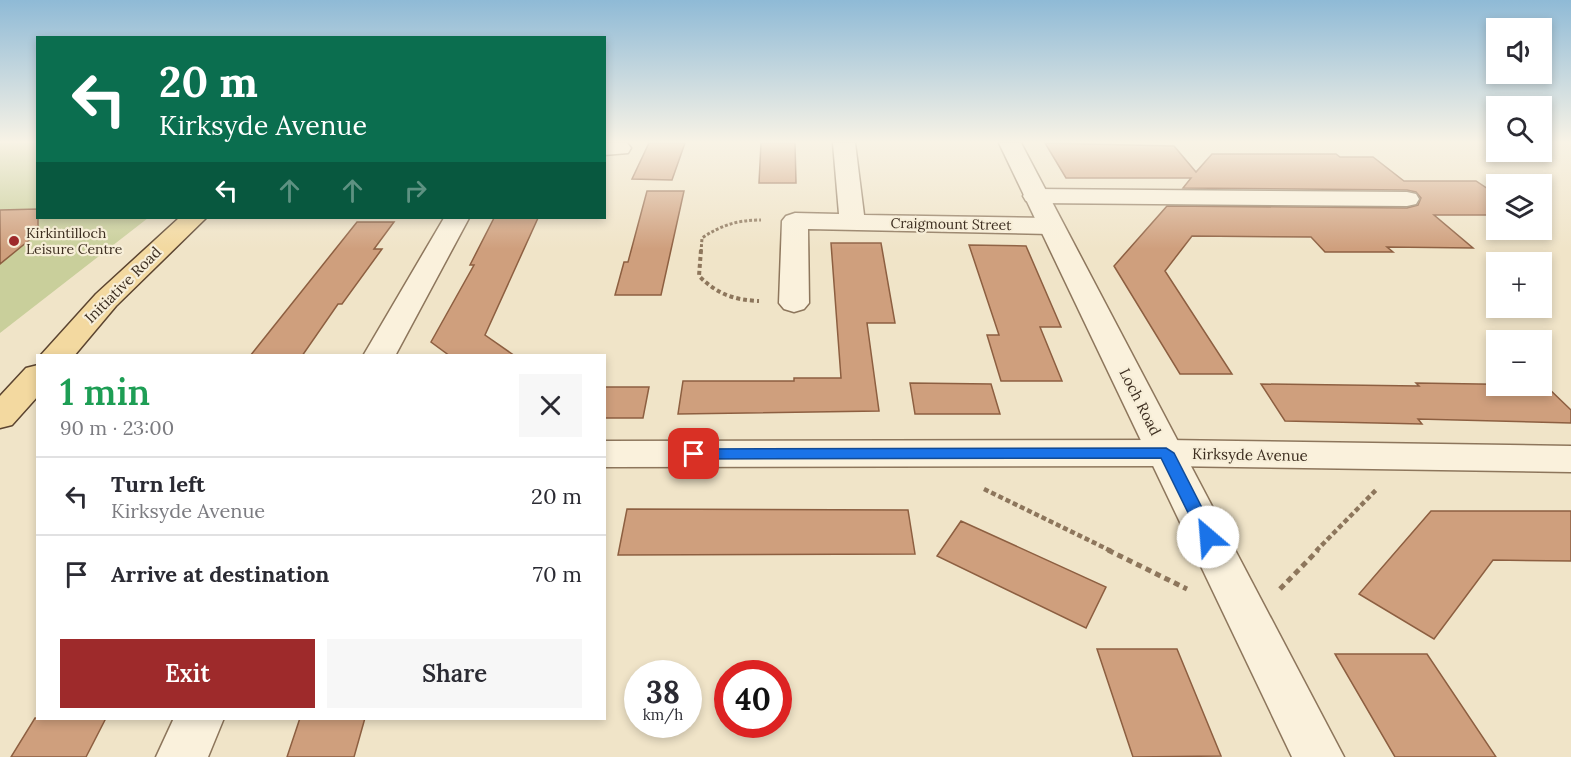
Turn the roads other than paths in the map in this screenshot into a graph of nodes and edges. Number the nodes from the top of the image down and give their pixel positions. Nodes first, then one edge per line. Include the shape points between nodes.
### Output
1 (848, 178) edge
2 (1027, 178) edge
3 (1407, 199) dead end
4 (1042, 211) junction
5 (192, 219) edge
6 (455, 219) edge
7 (852, 222) junction
8 (794, 303) road end
9 (58, 354) edge
10 (380, 354) edge
11 (36, 377) edge
12 (0, 417) edge
13 (1166, 453) junction
14 (606, 454) edge
15 (1571, 459) edge
16 (198, 720) edge
17 (182, 757) edge
18 (1318, 757) edge

1 - 7 street
2 - 4 street, Loch Road
3 - 4 street, Craigmount Street
4 - 7 street, Craigmount Street
4 - 13 street, Loch Road
5 - 9 main road, Initiative Road via 106,300
6 - 10 street
7 - 8 street, Craigmount Street via 795,221
11 - 12 main road
13 - 14 street, Kirksyde Avenue
13 - 15 street, Kirksyde Avenue
13 - 18 street, Loch Road
16 - 17 street

